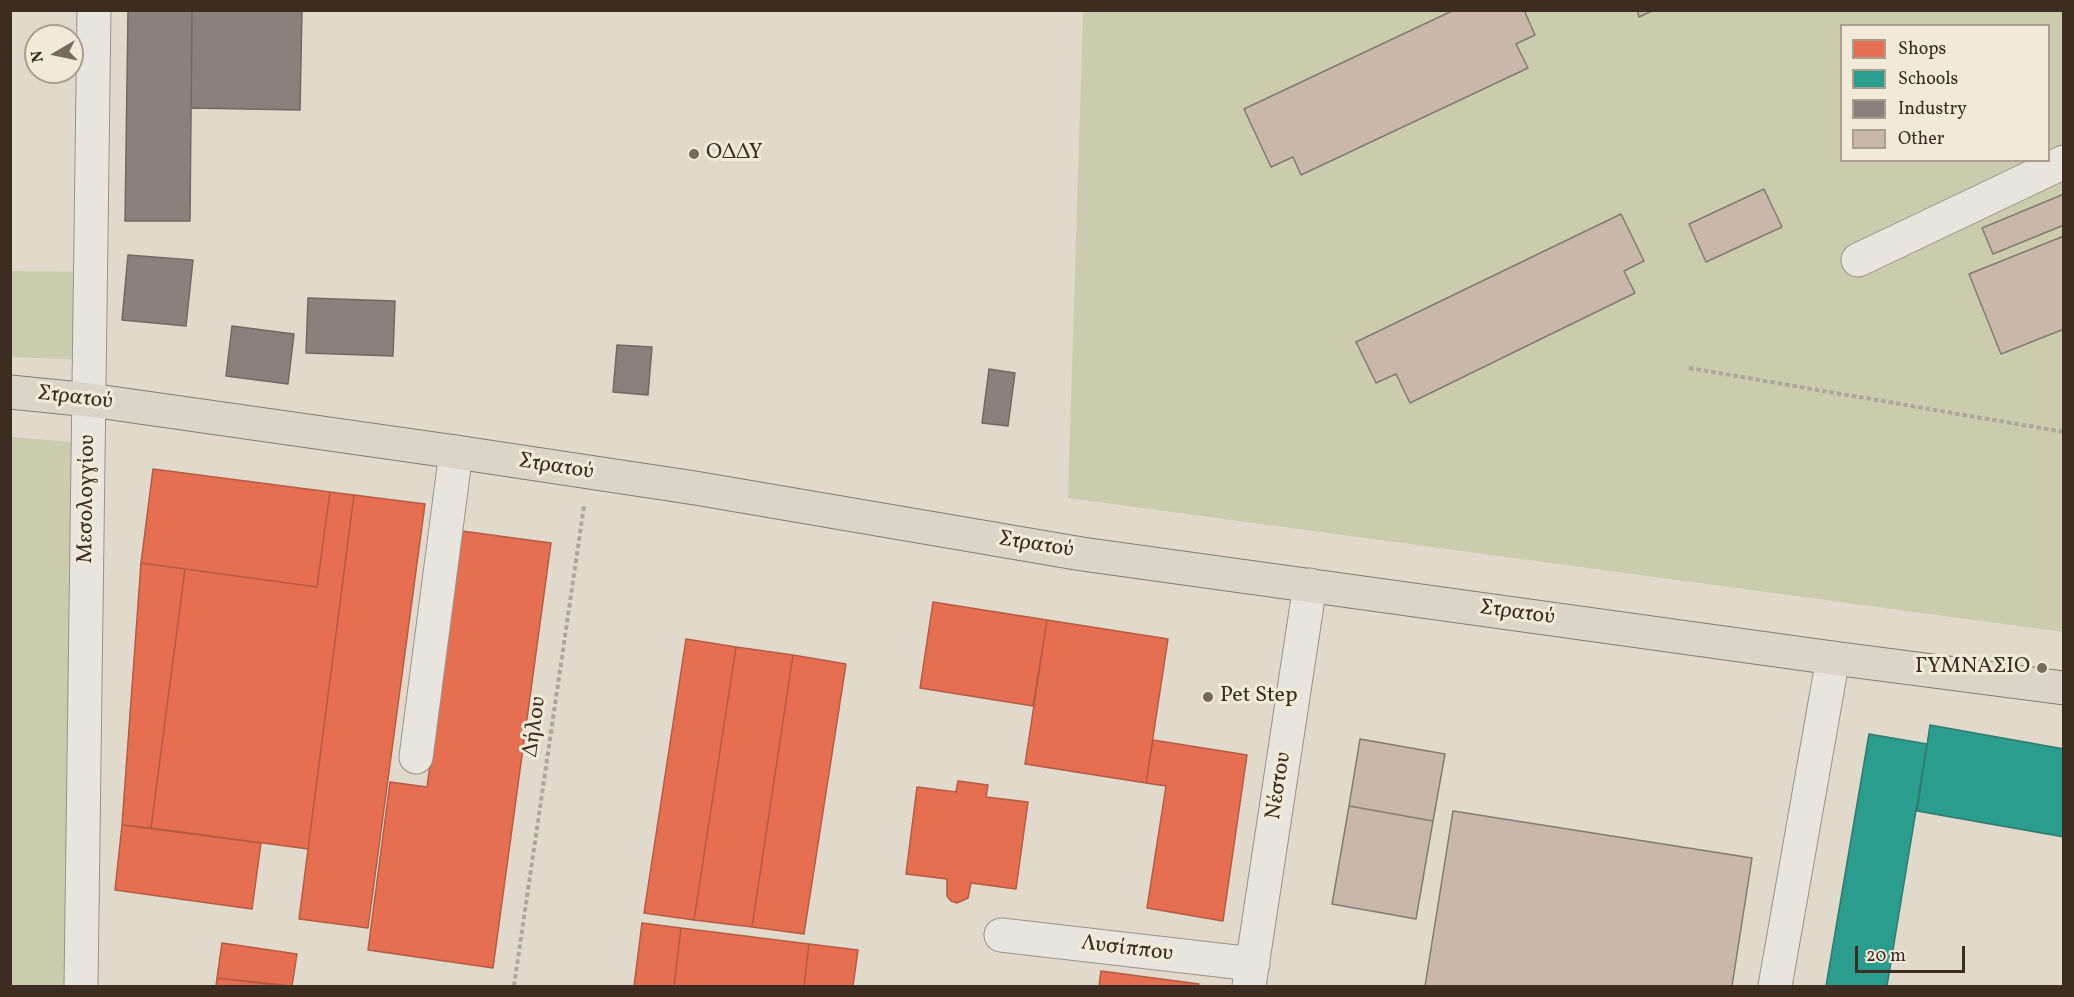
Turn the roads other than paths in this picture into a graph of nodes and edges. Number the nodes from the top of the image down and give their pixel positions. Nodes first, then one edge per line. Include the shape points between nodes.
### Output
1 (94, 10) edge
2 (2064, 162) edge
3 (1858, 260) dead end
4 (10, 392) edge
5 (90, 400) junction
6 (456, 452) junction
7 (1310, 585) junction
8 (1833, 658) junction
9 (2064, 688) edge
10 (416, 757) dead end
11 (1001, 935) dead end
12 (1251, 975) edge
13 (81, 987) edge
14 (1775, 987) edge

1 - 5 street, Μεσολογγίου
2 - 3 street
4 - 5 main road, Στρατού
5 - 6 main road, Στρατού
5 - 13 street, Μεσολογγίου
6 - 7 main road, Στρατού via 1082,554
6 - 10 street
7 - 8 main road, Στρατού
7 - 12 street, Νέστου
8 - 9 main road, Στρατού
8 - 14 street
11 - 12 street, Λυσίππου

